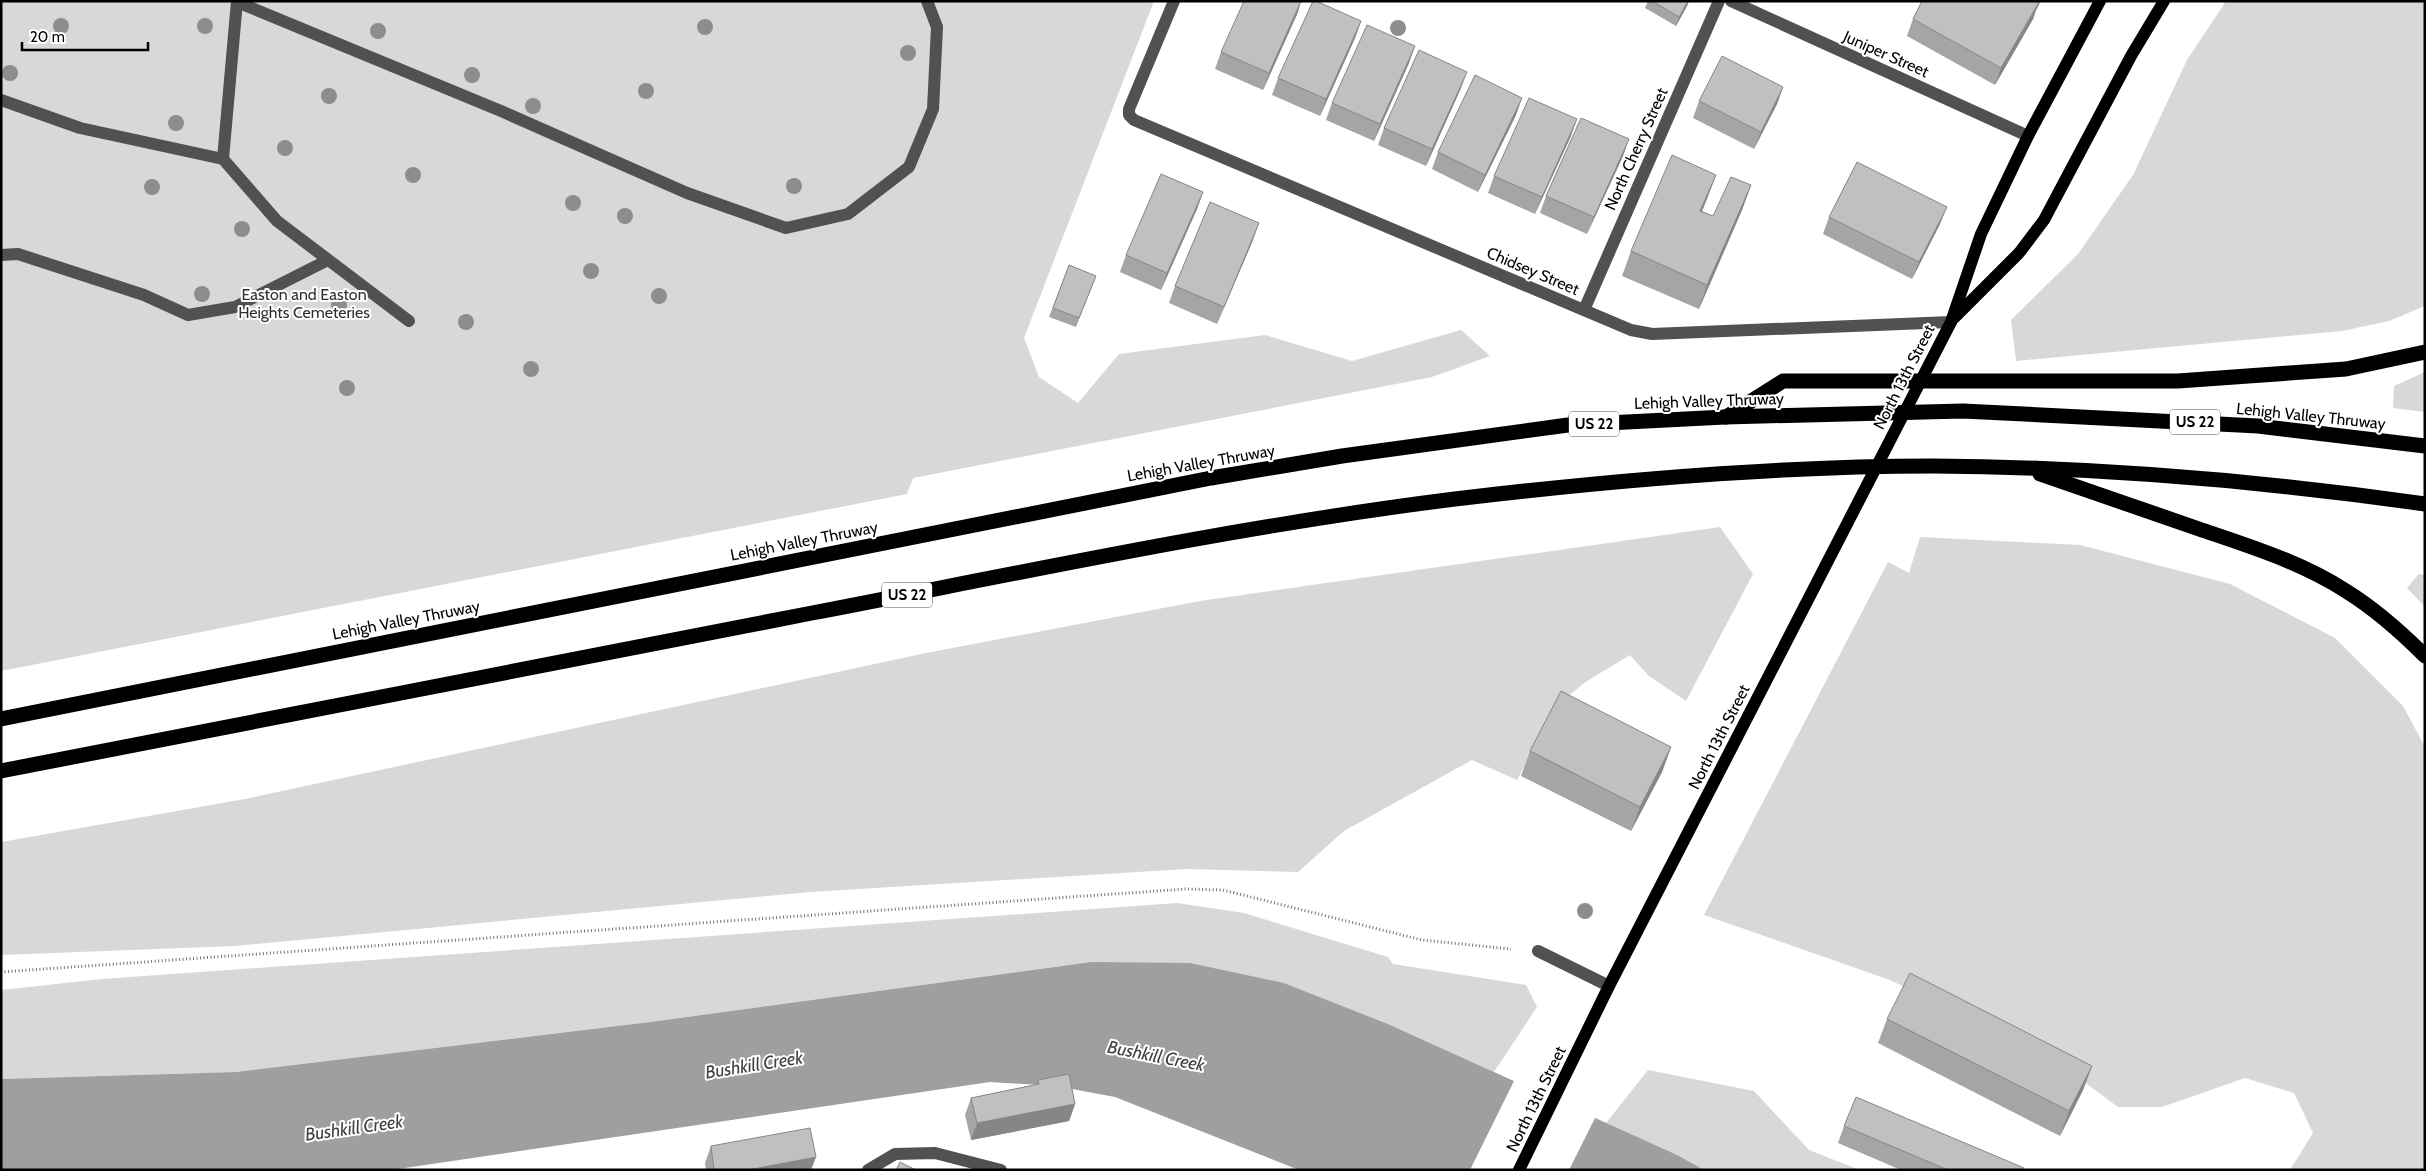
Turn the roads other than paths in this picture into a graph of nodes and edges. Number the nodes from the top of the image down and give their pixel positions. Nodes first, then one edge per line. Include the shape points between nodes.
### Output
1 (927, 1) edge
2 (1174, 1) edge
3 (1719, 1) edge
4 (1730, 1) edge
5 (2100, 1) edge
6 (2164, 1) edge
7 (237, 2) edge
8 (1, 100) edge
9 (2028, 136) junction
10 (223, 159) junction
11 (1, 255) edge
12 (328, 260) junction
13 (1584, 310) junction
14 (409, 321) dead end
15 (1951, 322) junction
16 (2425, 352) edge
17 (1726, 417) junction
18 (2425, 446) edge
19 (2024, 469) junction
20 (2425, 504) edge
21 (2425, 656) edge
22 (1, 719) edge
23 (1, 771) edge
24 (1538, 951) road end
25 (1609, 986) junction
26 (868, 1170) edge
27 (1001, 1170) edge
28 (1519, 1170) edge

1 - 7 street via 937,27 933,109 909,166 848,214 786,228 687,193 501,111
2 - 13 street, Chidsey Street via 1129,109 1134,120
3 - 13 street, North Cherry Street
4 - 9 street, Juniper Street
5 - 9 main road, North 13th Street
6 - 15 main road, North 13th Street via 2131,56 2044,220 2018,253
7 - 10 street
8 - 10 street via 80,128
9 - 15 main road, North 13th Street via 1982,234
10 - 12 street via 277,221
11 - 12 street via 18,254 144,296 188,315 235,307
12 - 14 street
13 - 15 street, Chidsey Street via 1631,330 1652,334
15 - 25 main road, North 13th Street
16 - 17 highway via 2346,369 2178,381 1783,381
17 - 18 highway, Lehigh Valley Thruway / US 22 via 1964,410 2258,426
17 - 22 highway, Lehigh Valley Thruway / US 22 via 1568,425 1210,478
19 - 20 highway, US 22 via 2268,484
19 - 21 highway via 2307,569 2346,590
19 - 23 highway, US 22 via 1935,466 1820,468 1692,476 1452,499 1226,533
24 - 25 street
25 - 28 main road, North 13th Street
26 - 27 street via 895,1154 935,1153

